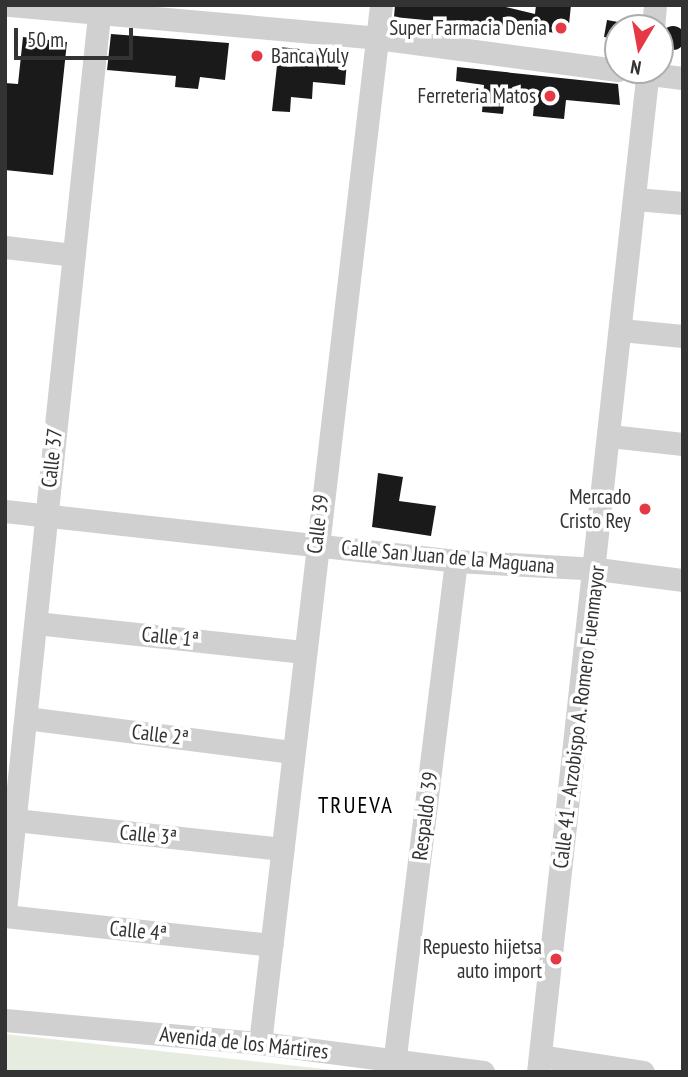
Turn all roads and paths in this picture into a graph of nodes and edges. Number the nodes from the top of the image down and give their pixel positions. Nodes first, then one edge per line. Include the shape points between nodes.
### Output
1 (10, 5) edge
2 (381, 5) edge
3 (100, 10) edge
4 (377, 38) junction
5 (604, 68) edge
6 (647, 84) edge
7 (635, 200) junction
8 (683, 204) edge
9 (5, 247) edge
10 (73, 255) junction
11 (621, 330) junction
12 (683, 336) edge
13 (610, 436) junction
14 (683, 444) edge
15 (5, 511) edge
16 (47, 516) junction
17 (315, 545) junction
18 (456, 561) junction
19 (597, 569) junction
20 (683, 580) edge
21 (36, 623) junction
22 (304, 652) junction
23 (26, 718) junction
24 (293, 752) junction
25 (15, 820) junction
26 (282, 849) junction
27 (5, 914) edge
28 (271, 945) junction
29 (5, 1020) edge
30 (260, 1043) junction
31 (539, 1064) edge
32 (394, 1066) edge
33 (483, 1072) edge
34 (643, 1072) edge

1 - 3 street
2 - 4 street, Calle 39
3 - 4 street
3 - 10 street, Calle 37
4 - 5 street
4 - 17 street, Calle 39
6 - 7 street, Calle 41 - Arzobispo A. Romero Fuenmayor
7 - 8 street
7 - 11 street, Calle 41 - Arzobispo A. Romero Fuenmayor
9 - 10 street
10 - 16 street, Calle 37
11 - 12 street
11 - 13 street, Calle 41 - Arzobispo A. Romero Fuenmayor
13 - 14 street
13 - 19 street, Calle 41 - Arzobispo A. Romero Fuenmayor
15 - 16 street, Calle San Juan de la Maguana
16 - 17 street, Calle San Juan de la Maguana
16 - 21 street, Calle 37
17 - 18 street, Calle San Juan de la Maguana
17 - 22 street, Calle 39
18 - 19 street, Calle San Juan de la Maguana
18 - 32 street, Respaldo 39
19 - 20 street, Calle San Juan de la Maguana
19 - 31 street, Calle 41 - Arzobispo A. Romero Fuenmayor
21 - 22 street, Calle 1ª
21 - 23 street, Calle 37
22 - 24 street, Calle 39
23 - 24 street, Calle 2ª
23 - 25 street, Calle 37
24 - 26 street, Calle 39
25 - 26 street, Calle 3ª
25 - 27 street, Calle 37
26 - 28 street, Calle 39
27 - 28 street, Calle 4ª
28 - 30 street, Calle 39
29 - 30 street, Avenida de los Mártires
30 - 32 street, Avenida de los Mártires
31 - 34 street
32 - 33 street, Avenida de los Mártires

